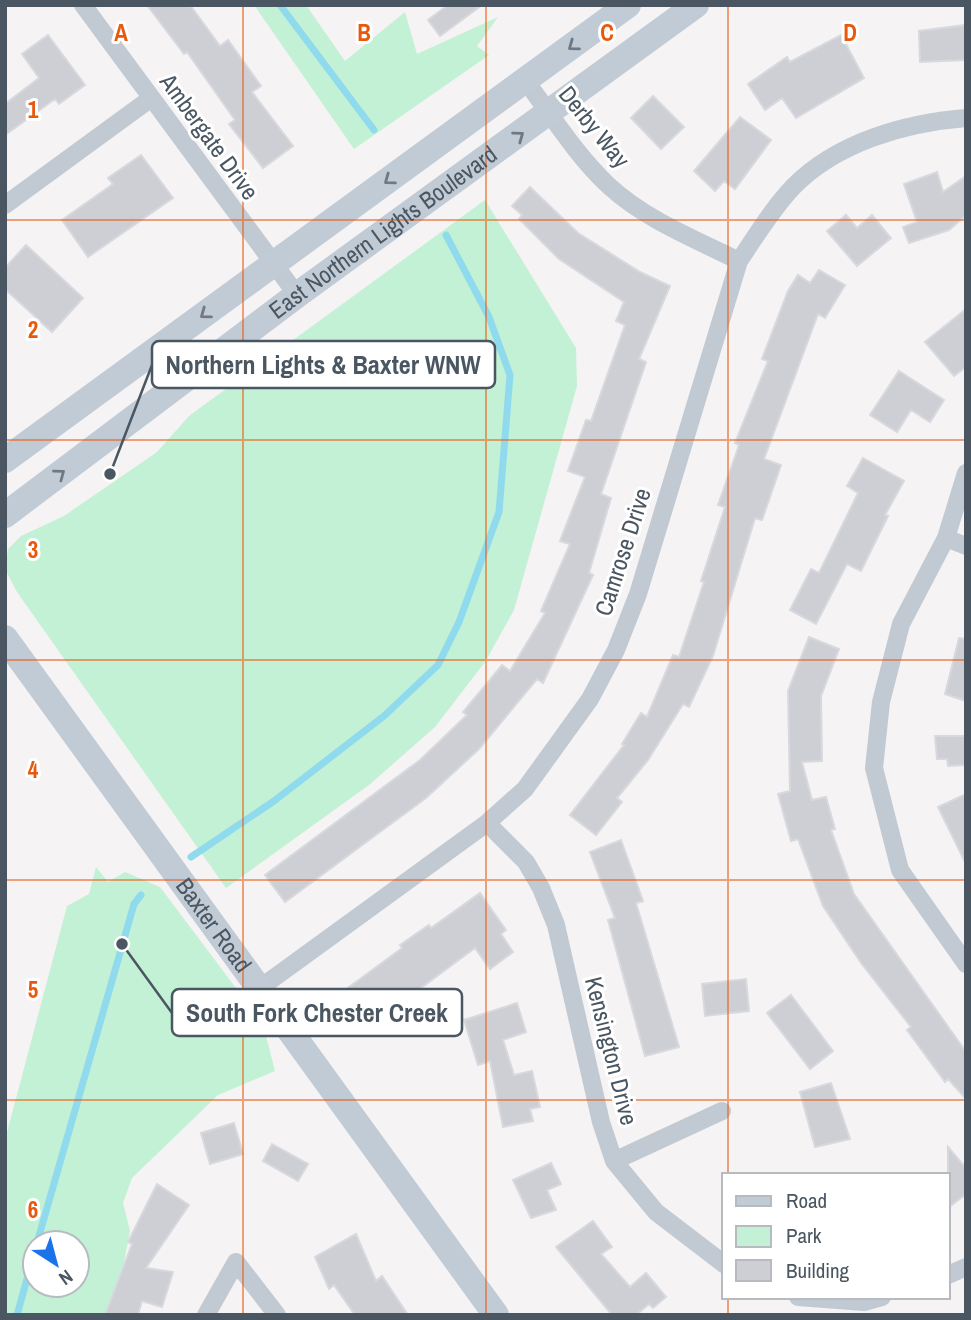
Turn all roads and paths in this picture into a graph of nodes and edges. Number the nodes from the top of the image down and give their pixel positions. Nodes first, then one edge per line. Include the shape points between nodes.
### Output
1 (83, 5) edge
2 (628, 5) edge
3 (696, 5) edge
4 (525, 80) junction
5 (150, 99) junction
6 (550, 114) junction
7 (966, 118) edge
8 (5, 205) edge
9 (739, 261) junction
10 (272, 265) junction
11 (297, 295) junction
12 (5, 460) edge
13 (966, 473) edge
14 (5, 515) edge
15 (946, 538) junction
16 (966, 546) edge
17 (5, 638) edge
18 (487, 823) junction
19 (966, 964) edge
20 (260, 988) junction
21 (722, 1111) dead end
22 (614, 1161) junction
23 (722, 1262) edge
24 (966, 1267) edge
25 (950, 1274) edge
26 (875, 1299) edge
27 (800, 1304) edge
28 (206, 1315) edge
29 (277, 1315) edge
30 (496, 1315) edge

1 - 5 street, Ambergate Drive
2 -> 4 main road, East Northern Lights Boulevard
3 - 6 main road, East Northern Lights Boulevard
4 - 6 street, Derby Way
4 -> 10 main road, East Northern Lights Boulevard
5 - 8 street
5 - 10 street, Ambergate Drive
6 - 9 street, Derby Way via 577,152 641,211
11 -> 6 main road, East Northern Lights Boulevard
7 - 9 street, Camrose Drive via 926,121 881,134 834,157 794,186
9 - 18 street, Camrose Drive via 638,594 616,650 554,751 525,789
10 - 11 street, Ambergate Drive
10 -> 12 main road, East Northern Lights Boulevard
14 -> 11 main road, East Northern Lights Boulevard
13 - 15 street
15 - 16 street
15 - 19 street via 901,624 881,702 874,768 900,870
17 - 20 main road, Baxter Road
18 - 20 street, Camrose Drive
18 - 22 street, Kensington Drive via 526,862 556,925
20 - 30 main road, Baxter Road
21 - 22 street
22 - 23 street, Kensington Drive via 656,1212
24 - 25 street
26 - 27 street
28 - 29 street via 236,1262

